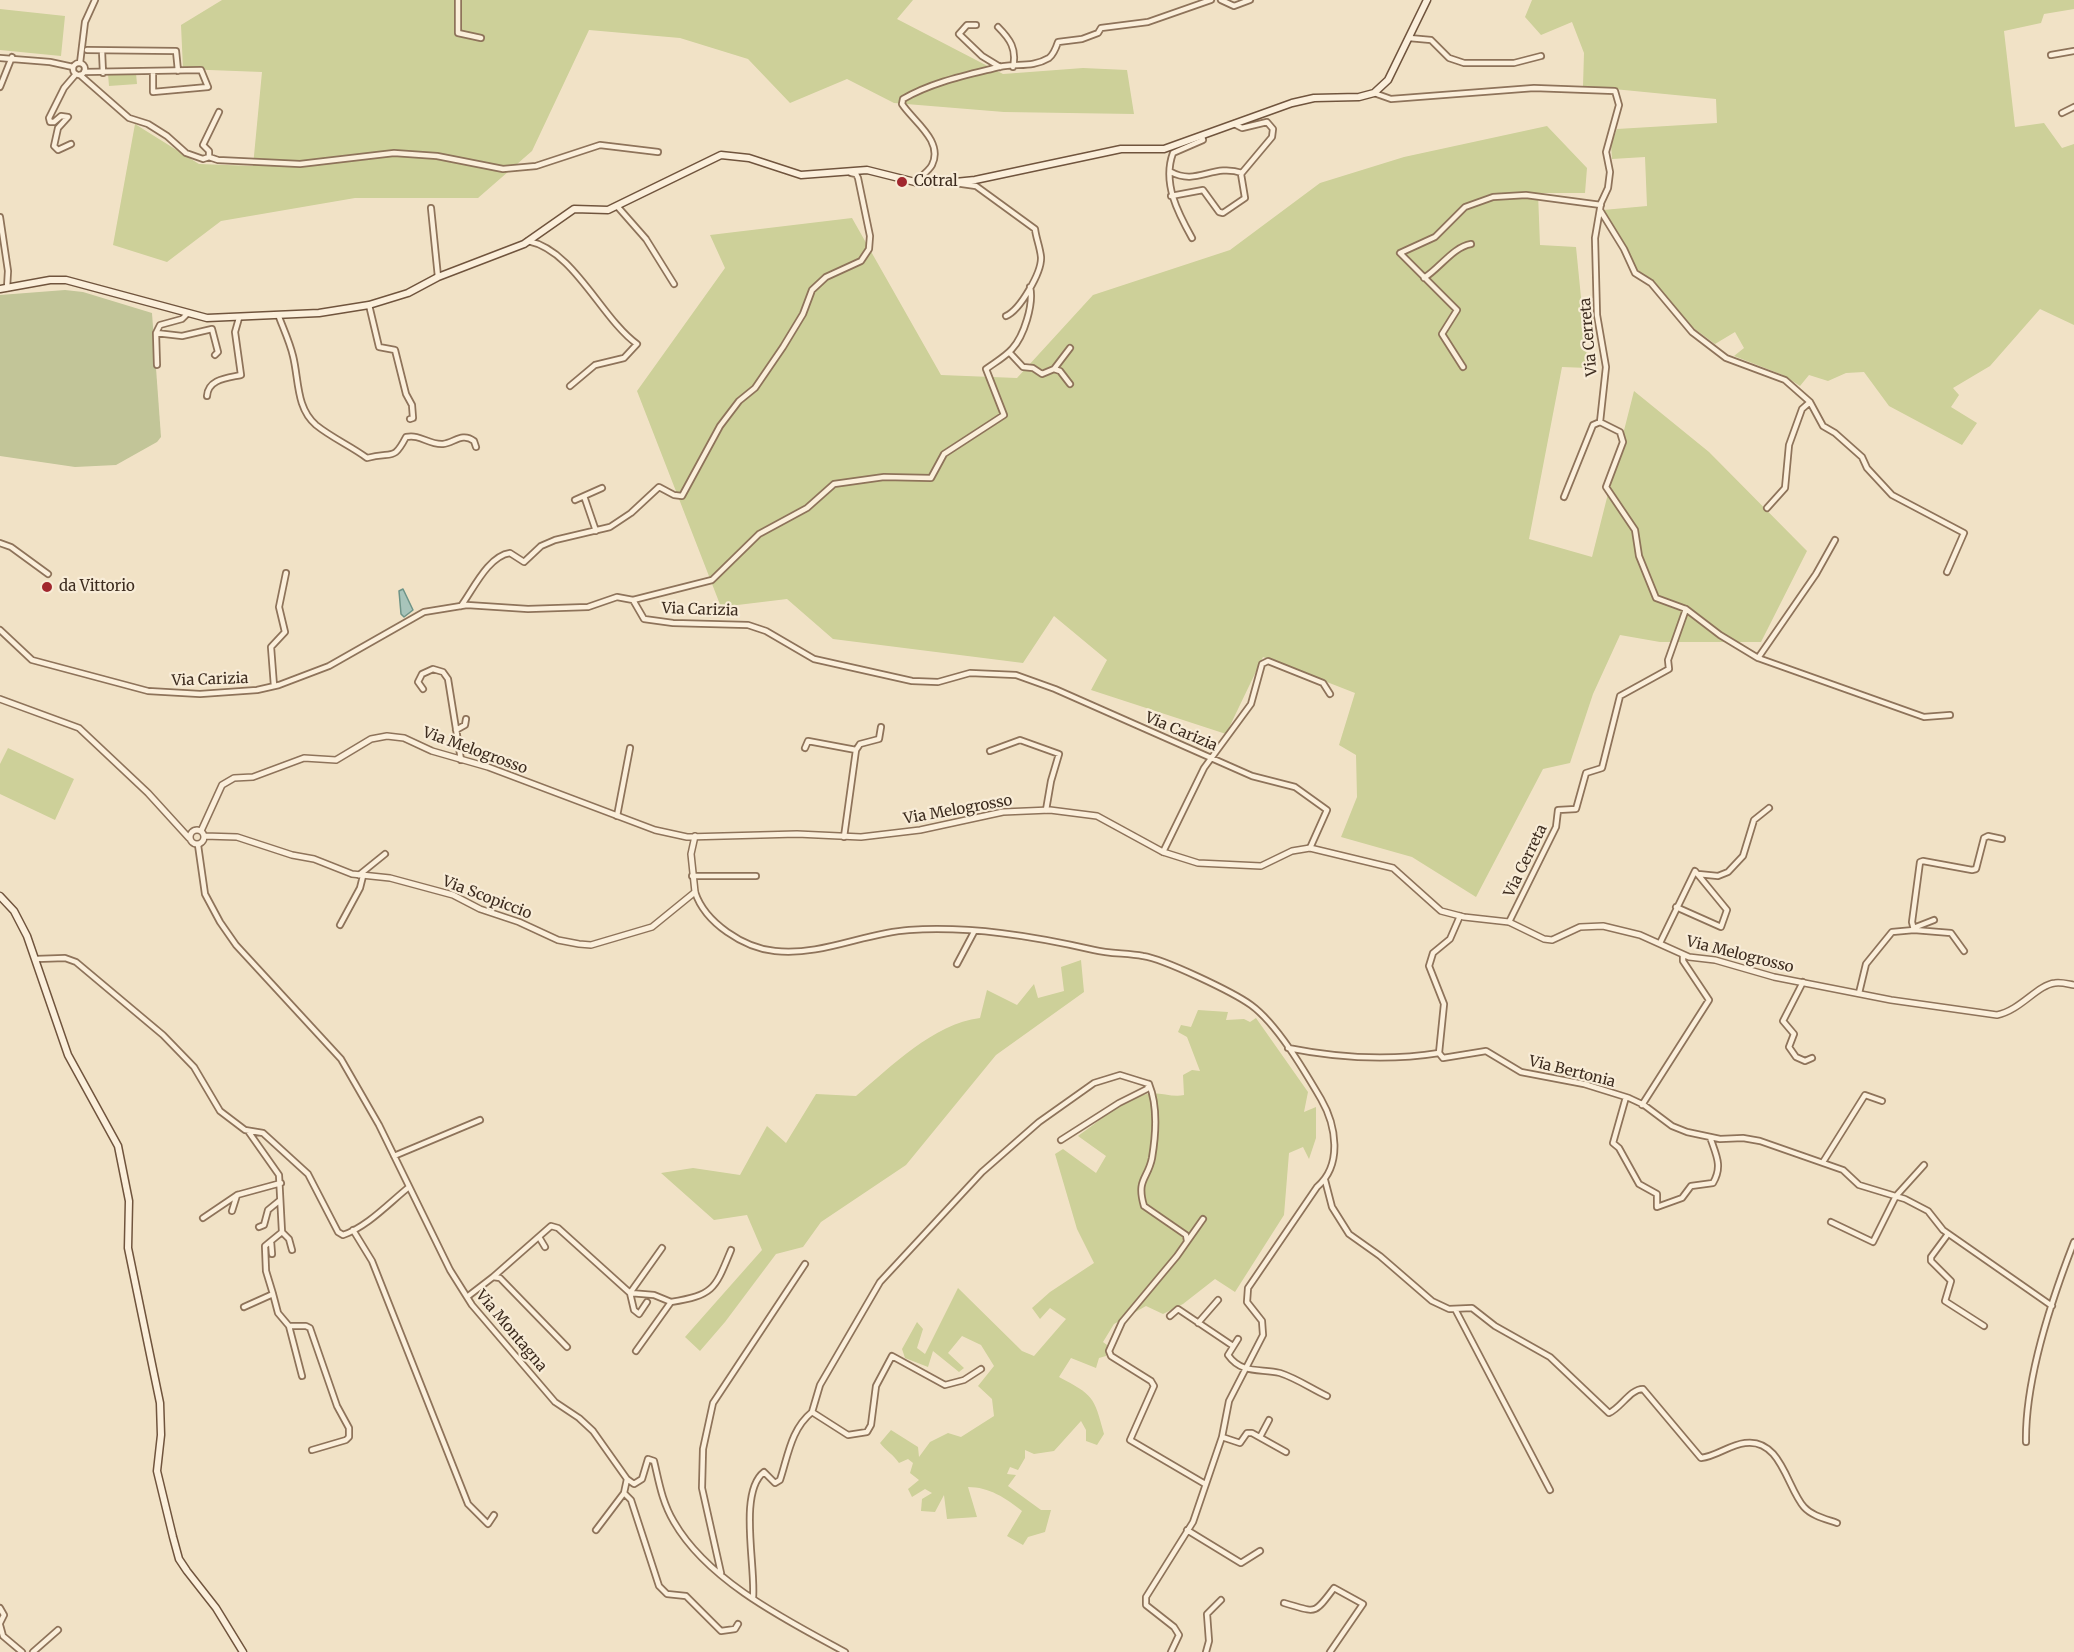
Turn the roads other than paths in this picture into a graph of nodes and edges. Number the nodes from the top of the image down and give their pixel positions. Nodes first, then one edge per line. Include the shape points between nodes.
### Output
1 (95, 0) edge
2 (458, 0) edge
3 (1211, 0) edge
4 (1221, 0) edge
5 (1250, 0) edge
6 (1427, 0) edge
7 (976, 26) dead end
8 (998, 27) dead end
9 (481, 38) dead end
10 (1409, 38) junction
11 (87, 50) dead end
12 (102, 51) junction
13 (2074, 51) edge
14 (2051, 55) dead end
15 (1540, 56) dead end
16 (12, 57) junction
17 (0, 58) edge
18 (80, 63) junction
19 (73, 67) junction
20 (1000, 67) junction
21 (1014, 67) junction
22 (153, 71) junction
23 (178, 71) junction
24 (80, 73) junction
25 (103, 73) junction
26 (0, 87) edge
27 (1374, 93) junction
28 (2074, 107) edge
29 (219, 112) dead end
30 (2062, 113) dead end
31 (1234, 123) junction
32 (1202, 136) junction
33 (71, 144) dead end
34 (658, 152) dead end
35 (209, 157) junction
36 (851, 170) junction
37 (1171, 172) junction
38 (1242, 173) junction
39 (915, 182) junction
40 (956, 183) junction
41 (1172, 196) junction
42 (617, 206) junction
43 (431, 208) dead end
44 (1600, 208) junction
45 (0, 217) edge
46 (1192, 238) dead end
47 (528, 241) junction
48 (1471, 244) dead end
49 (438, 277) junction
50 (1424, 278) junction
51 (674, 284) dead end
52 (1030, 287) junction
53 (4, 289) edge
54 (369, 304) junction
55 (187, 314) junction
56 (1006, 316) dead end
57 (279, 317) junction
58 (239, 318) junction
59 (156, 333) junction
60 (1070, 348) dead end
61 (1009, 352) junction
62 (215, 355) dead end
63 (158, 365) dead end
64 (1463, 367) dead end
65 (1053, 369) junction
66 (1071, 384) dead end
67 (570, 386) dead end
68 (207, 396) dead end
69 (1810, 402) junction
70 (410, 419) dead end
71 (1600, 422) junction
72 (476, 447) dead end
73 (602, 488) dead end
74 (584, 496) junction
75 (1564, 497) dead end
76 (575, 500) dead end
77 (1767, 508) dead end
78 (596, 531) junction
79 (1835, 540) dead end
80 (0, 543) edge
81 (1947, 572) dead end
82 (286, 573) dead end
83 (48, 574) dead end
84 (633, 600) junction
85 (460, 606) junction
86 (1686, 609) junction
87 (0, 630) edge
88 (1758, 658) junction
89 (274, 686) junction
90 (423, 689) dead end
91 (1330, 694) dead end
92 (0, 699) edge
93 (1950, 715) dead end
94 (466, 719) dead end
95 (881, 727) dead end
96 (456, 730) junction
97 (805, 747) dead end
98 (630, 748) dead end
99 (856, 750) junction
100 (990, 751) dead end
101 (1210, 758) junction
102 (461, 760) junction
103 (1769, 808) dead end
104 (1046, 810) junction
105 (617, 816) junction
106 (203, 834) junction
107 (695, 836) junction
108 (843, 837) junction
109 (189, 838) junction
110 (2002, 839) dead end
111 (198, 845) junction
112 (1310, 848) junction
113 (1163, 852) junction
114 (385, 854) dead end
115 (1698, 874) junction
116 (361, 875) junction
117 (692, 876) junction
118 (756, 876) dead end
119 (695, 892) junction
120 (0, 896) edge
121 (1676, 907) junction
122 (1460, 916) junction
123 (1934, 920) dead end
124 (1509, 922) junction
125 (339, 926) dead end
126 (1914, 930) junction
127 (974, 932) junction
128 (1660, 943) junction
129 (1964, 951) dead end
130 (1683, 954) junction
131 (36, 959) junction
132 (957, 964) dead end
133 (1803, 982) junction
134 (2074, 985) edge
135 (1859, 993) junction
136 (1287, 1048) junction
137 (1439, 1053) junction
138 (1812, 1058) dead end
139 (1149, 1084) junction
140 (1626, 1098) junction
141 (1882, 1101) dead end
142 (1642, 1105) junction
143 (480, 1120) dead end
144 (248, 1131) junction
145 (1710, 1137) junction
146 (1061, 1140) dead end
147 (394, 1156) junction
148 (1823, 1162) junction
149 (1924, 1165) dead end
150 (1325, 1180) junction
151 (280, 1183) junction
152 (409, 1187) junction
153 (237, 1195) junction
154 (1896, 1196) junction
155 (279, 1201) junction
156 (232, 1211) dead end
157 (203, 1218) dead end
158 (1203, 1219) dead end
159 (1831, 1222) dead end
160 (259, 1227) dead end
161 (353, 1230) junction
162 (282, 1232) junction
163 (1948, 1234) junction
164 (539, 1238) junction
165 (271, 1241) junction
166 (1187, 1241) junction
167 (2074, 1242) edge
168 (544, 1246) dead end
169 (662, 1248) dead end
170 (292, 1250) dead end
171 (731, 1250) dead end
172 (272, 1254) dead end
173 (805, 1264) dead end
174 (493, 1277) junction
175 (630, 1293) junction
176 (273, 1294) junction
177 (466, 1297) junction
178 (1218, 1300) dead end
179 (647, 1302) dead end
180 (671, 1302) junction
181 (2052, 1306) junction
182 (244, 1307) dead end
183 (1455, 1309) junction
184 (1170, 1316) dead end
185 (1198, 1323) junction
186 (289, 1326) junction
187 (1984, 1326) dead end
188 (1238, 1339) dead end
189 (567, 1347) dead end
190 (1233, 1347) junction
191 (636, 1351) dead end
192 (1244, 1368) junction
193 (981, 1369) dead end
194 (302, 1376) dead end
195 (1327, 1396) dead end
196 (812, 1412) junction
197 (1269, 1420) dead end
198 (1222, 1437) junction
199 (1260, 1437) junction
200 (2026, 1442) dead end
201 (312, 1450) dead end
202 (1286, 1452) dead end
203 (627, 1479) junction
204 (1205, 1484) junction
205 (1550, 1490) dead end
206 (624, 1493) junction
207 (494, 1515) dead end
208 (1837, 1523) dead end
209 (596, 1530) dead end
210 (1187, 1530) junction
211 (1260, 1551) dead end
212 (722, 1573) junction
213 (753, 1599) junction
214 (1221, 1600) dead end
215 (1284, 1603) dead end
216 (0, 1608) edge
217 (0, 1624) edge
218 (738, 1624) dead end
219 (58, 1630) dead end
220 (22, 1652) edge
221 (33, 1652) edge
222 (243, 1652) edge
223 (845, 1652) edge
224 (1171, 1652) edge
225 (1206, 1652) edge
226 (1330, 1652) edge

1 - 18 street via 85,22
2 - 9 street via 458,33
3 - 21 street via 1148,22 1101,28 1082,39 1058,42 1051,56 1038,63
4 - 5 street via 1234,6
6 - 10 main road
7 - 20 street via 967,25 959,34
8 - 21 street via 1015,50
10 - 15 street via 1431,40 1449,58 1464,63 1514,63
10 - 27 main road via 1388,80
11 - 12 street
12 - 23 street via 176,51
12 - 25 street
13 - 14 street
16 - 17 street
16 - 19 street
16 - 26 street
18 - 19 street
18 - 24 street via 85,67
19 - 24 street
20 - 21 street
20 - 39 street via 929,85 903,99 902,104 923,129 934,152 932,167
22 - 23 street
22 - 23 street via 153,92 208,87 201,70
22 - 25 street
24 - 25 street
24 - 33 street via 64,88 49,118 54,122 61,116 68,117 58,128 54,146 58,150
24 - 35 street via 129,118 148,124 186,153
27 - 31 main road via 1308,99
27 - 44 street, Via Cerreta via 1391,99 1534,88 1615,91 1619,105 1608,138 1608,188
28 - 30 street
29 - 35 street via 203,145
31 - 32 main road
31 - 38 street via 1242,128 1267,122 1274,129 1272,137
32 - 37 street via 1203,140 1173,153
32 - 40 main road via 1164,149 1121,150
34 - 35 street via 600,145 536,166 502,169 437,156 394,153 300,164
36 - 39 main road
36 - 42 main road via 801,175 749,158 721,155
36 - 78 street via 858,177 870,236 869,249 862,259 812,290 783,347 755,388 720,426 682,496 659,487 624,518
37 - 38 street via 1194,178 1229,168
37 - 41 street
38 - 41 street via 1245,198 1223,213 1203,190
39 - 40 main road
40 - 52 street via 976,186 1035,229 1041,258
41 - 46 street
42 - 47 main road via 604,211 574,209
42 - 51 street via 640,232
43 - 49 street
44 - 50 street via 1526,195 1493,197 1466,207 1435,237 1400,254
44 - 69 street via 1635,273 1651,283 1692,332 1726,358 1785,380
44 - 71 street, Via Cerreta via 1595,238 1597,315 1606,366
45 - 53 street via 8,271
47 - 49 main road
47 - 67 street via 543,244 551,251 596,298 623,334 637,344 624,358 595,365
48 - 50 street via 1464,245
49 - 54 main road via 408,293
50 - 64 street via 1457,310 1442,334
52 - 56 street via 1014,313
52 - 61 street via 1028,314
53 - 55 main road via 51,280 74,281
54 - 57 main road
54 - 70 street via 379,346 395,350 412,405
55 - 58 main road
55 - 59 street via 160,325
57 - 58 main road
57 - 72 street via 293,355 305,411 316,425 341,442 367,458 393,455 401,450 406,437 414,435 443,444 468,438
58 - 68 street via 235,332 241,375 214,382 207,389
59 - 62 street via 182,336 212,329 218,352
59 - 63 street
60 - 65 street
61 - 65 street via 1023,367 1042,375
61 - 84 street via 986,369 1004,415 944,454 931,478 884,477 834,484 807,508 759,534 712,580
65 - 66 street
69 - 77 street via 1802,409 1789,445 1785,488
69 - 81 street via 1823,426 1862,457 1892,495 1964,534
71 - 75 street via 1593,425
71 - 86 street via 1620,432 1623,442 1606,487 1635,530 1639,556 1656,598
73 - 74 street
74 - 76 street
74 - 78 street
78 - 85 street via 541,546 524,562 510,553 501,555
79 - 88 street
80 - 83 street
82 - 89 street via 279,607 285,632 271,647
84 - 85 street, Via Carizia via 617,597 588,607 508,610 483,604
84 - 101 street, Via Carizia via 644,619 748,625 814,659 912,681 939,682 970,673 1016,675
85 - 89 street, Via Carizia via 424,612 328,666
86 - 88 street
86 - 124 street, Via Cerreta via 1668,660 1669,669 1620,696 1602,768 1586,773 1576,808 1558,810 1556,827
87 - 89 street, Via Carizia via 32,660 148,691 200,694
88 - 93 street via 1924,717
90 - 96 street via 418,682 422,674 433,669 443,672 448,679 447,694
91 - 101 street via 1323,683 1268,661 1262,664 1251,704
92 - 109 street via 79,728
94 - 96 street via 465,725
95 - 99 street via 879,739 860,744
96 - 102 street
97 - 99 street via 808,741
98 - 105 street
99 - 108 street
100 - 104 street via 1020,740 1059,754
101 - 112 street, Via Carizia via 1252,776 1295,787 1327,810
101 - 113 street
102 - 105 street, Via Melogrosso
102 - 106 street, Via Melogrosso via 404,738 387,736 370,739 336,760 304,758 253,777 234,778 222,785
103 - 115 street via 1754,820 1743,856 1728,872 1718,876
104 - 108 street, Via Melogrosso via 1002,812 920,830
104 - 113 street, Via Melogrosso via 1097,816
105 - 107 street, Via Melogrosso via 670,834
106 - 109 street via 194,830
106 - 111 street
106 - 116 street, Via Scopiccio via 237,837
107 - 108 street, Via Melogrosso
107 - 117 street
109 - 111 street
110 - 126 street via 1984,838 1976,868 1972,870 1920,862
111 - 147 street, Via Montagna via 205,894 220,922 236,945 341,1059
112 - 113 street, Via Melogrosso via 1292,851 1261,866 1198,863
112 - 122 street, Via Melogrosso via 1393,867 1427,901 1441,911
114 - 116 street
115 - 121 street via 1695,871
115 - 121 street via 1727,910 1721,927
116 - 119 street, Via Scopiccio via 390,878 453,895 558,940 591,945 652,927
116 - 125 street via 360,888
117 - 118 street
117 - 119 street
119 - 127 street via 706,913 721,927 757,948 776,951 818,950 908,930
120 - 131 main road via 14,911
121 - 128 street
122 - 124 street, Via Melogrosso
122 - 137 street via 1450,939 1433,953 1429,966 1444,1004
123 - 126 street
124 - 128 street, Via Melogrosso via 1544,939 1552,940 1580,927 1603,926
126 - 129 street via 1951,933
126 - 135 street via 1892,932 1866,964
127 - 132 street
127 - 136 street via 1051,939 1146,956 1250,1005
128 - 130 street, Via Melogrosso
130 - 133 street, Via Melogrosso
130 - 142 street via 1683,961 1709,1000
131 - 144 street via 65,958 76,962 162,1035 194,1067 220,1111
131 - 222 main road via 68,1055 118,1146 129,1201 128,1248 160,1403 157,1471 173,1537 183,1565
133 - 135 street, Via Melogrosso
133 - 138 street via 1783,1021 1794,1034 1790,1047 1796,1057 1805,1061
134 - 135 street, Via Melogrosso via 2054,982 2008,1013 1997,1015
136 - 137 street, Via Bertonia via 1341,1056
136 - 150 street via 1319,1096 1334,1130 1335,1148
137 - 140 street, Via Bertonia via 1443,1058 1486,1051 1521,1072 1584,1084
139 - 146 street via 1147,1089
139 - 166 street via 1156,1100 1152,1160 1143,1175 1140,1193 1144,1206 1186,1235
139 - 196 street via 1120,1075 1094,1083 1040,1122 982,1172 880,1282 820,1385
140 - 142 street, Via Bertonia
140 - 145 street via 1613,1143 1640,1184 1657,1194 1657,1207 1682,1198 1691,1186 1713,1183 1720,1171
141 - 148 street via 1865,1095
142 - 145 street, Via Bertonia via 1672,1126
143 - 147 street
144 - 151 street via 279,1175
144 - 161 street via 263,1132 308,1174 338,1232
145 - 148 street, Via Bertonia via 1760,1141
147 - 152 street, Via Montagna
148 - 154 street, Via Bertonia via 1843,1170 1859,1185
149 - 154 street
150 - 183 street via 1332,1207 1349,1234 1432,1301
150 - 192 street via 1248,1288 1247,1302 1264,1328
151 - 153 street
151 - 155 street
152 - 161 street
152 - 177 street, Via Montagna
153 - 156 street
153 - 157 street
154 - 159 street via 1873,1242
154 - 163 street, Via Bertonia via 1928,1211
155 - 160 street via 268,1210 264,1225
155 - 162 street
158 - 166 street
161 - 207 street via 372,1261 468,1504 488,1524
162 - 165 street
162 - 170 street
163 - 181 street, Via Bertonia
163 - 187 street via 1931,1257 1931,1262 1951,1281 1945,1301
164 - 168 street
164 - 174 street
164 - 175 street via 550,1226 558,1228
165 - 172 street
165 - 176 street via 263,1254
166 - 204 street via 1122,1322 1109,1351 1154,1386 1130,1440
167 - 181 street
169 - 175 street
171 - 180 street via 719,1278 702,1297
173 - 212 street via 713,1403 703,1449 702,1488
174 - 177 street
174 - 189 street via 500,1278
175 - 179 street via 634,1310 639,1314
175 - 180 street via 654,1295
176 - 182 street
176 - 186 street via 278,1313
177 - 203 street, Via Montagna via 555,1402 593,1431
178 - 185 street
180 - 191 street
181 - 200 street via 2028,1399
183 - 205 street
183 - 208 street via 1472,1308 1504,1332 1550,1357 1609,1413 1619,1409 1635,1390 1643,1389 1701,1458 1744,1443 1763,1447 1784,1468 1804,1508
184 - 185 street via 1178,1309
185 - 190 street
186 - 194 street
186 - 201 street via 310,1328 337,1406 349,1428 346,1440
188 - 190 street
190 - 192 street via 1228,1355
192 - 195 street via 1279,1373
192 - 198 street via 1229,1401
193 - 196 street via 964,1380 945,1385 892,1356 876,1386 867,1432 848,1436
196 - 213 street via 801,1421 780,1480 775,1483 764,1472 757,1478 750,1503
197 - 199 street
198 - 199 street via 1240,1443 1247,1433
198 - 204 street
199 - 202 street
203 - 206 street
203 - 212 street via 634,1484 642,1479 648,1456 654,1461 656,1480 674,1522 694,1550
204 - 210 street via 1196,1516
206 - 209 street
206 - 218 street via 631,1500 659,1586 667,1594 686,1596 721,1630 735,1629
210 - 211 street via 1241,1563
210 - 224 street via 1146,1597 1146,1605 1179,1635
212 - 213 street
213 - 223 street
214 - 225 street via 1208,1614
215 - 226 street via 1313,1611 1334,1587 1363,1604
216 - 217 street via 4,1615
217 - 220 street via 3,1636
219 - 221 street

